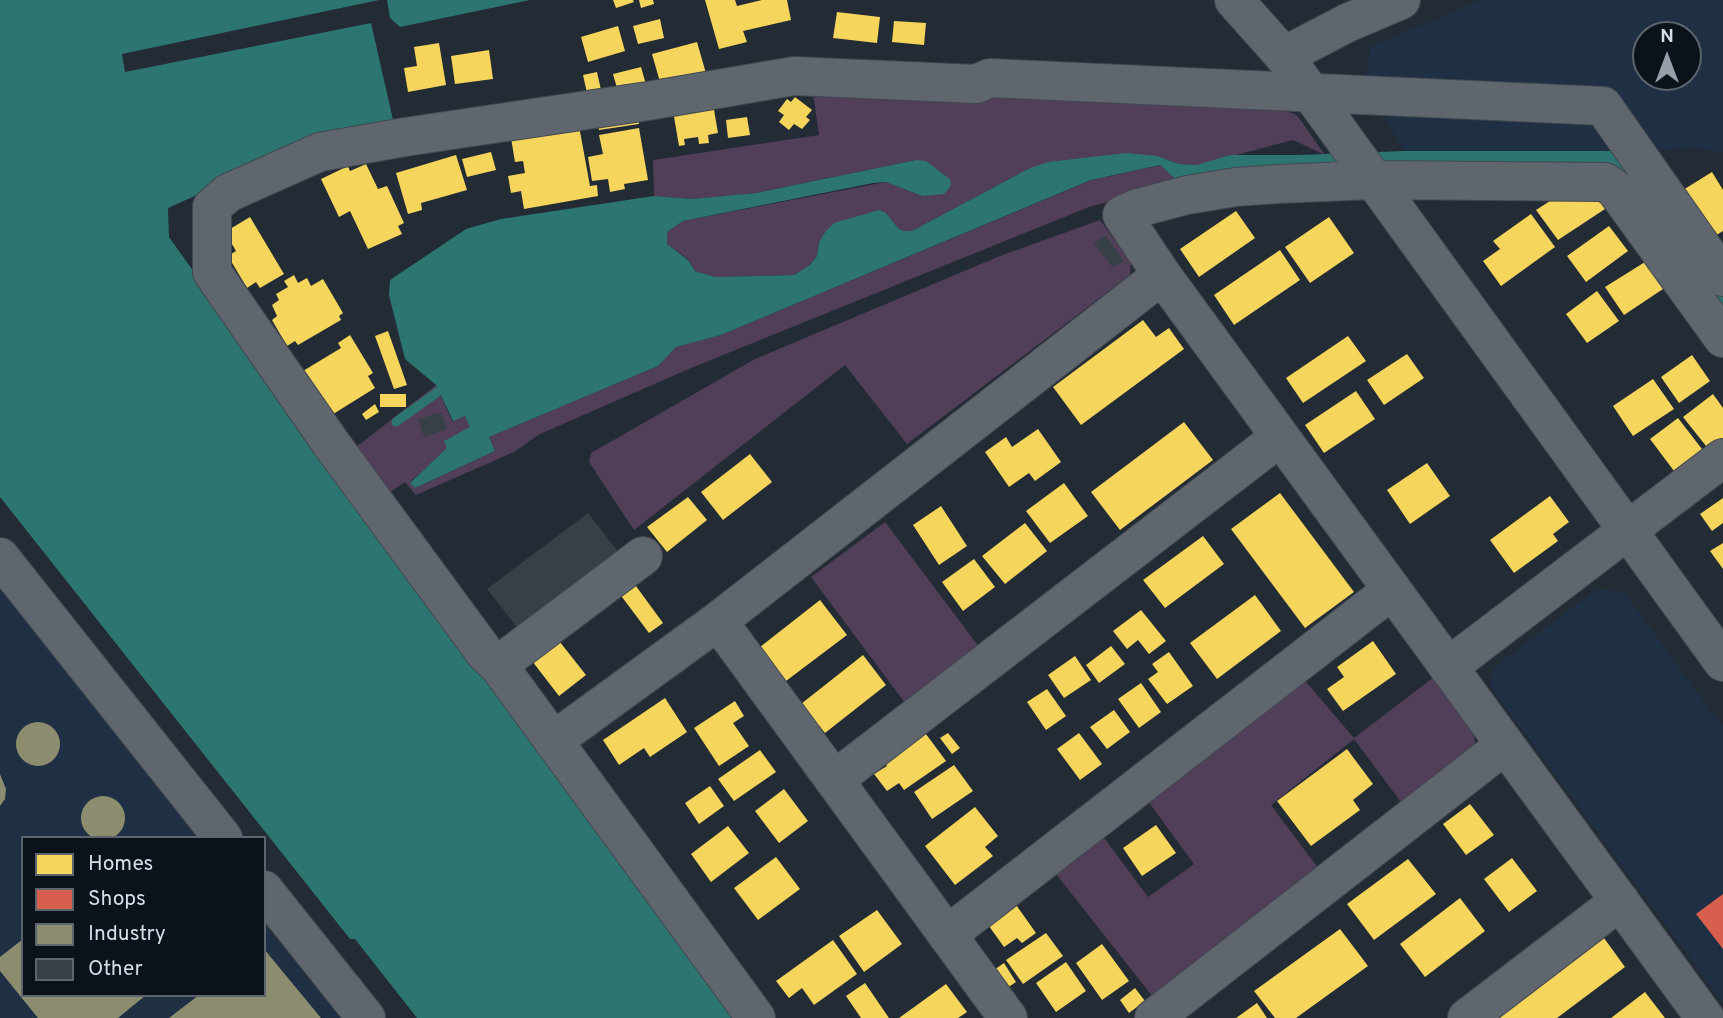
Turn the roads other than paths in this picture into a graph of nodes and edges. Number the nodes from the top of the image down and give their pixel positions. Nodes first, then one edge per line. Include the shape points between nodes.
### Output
1 (1234, 0) edge
2 (1401, 0) edge
3 (1284, 57) junction
4 (1308, 92) junction
5 (1372, 180) junction
6 (1162, 275) junction
7 (1723, 277) edge
8 (1723, 338) edge
9 (1280, 437) junction
10 (1723, 458) edge
11 (1626, 530) junction
12 (643, 556) dead end
13 (0, 557) edge
14 (1392, 590) junction
15 (718, 621) junction
16 (1723, 662) edge
17 (498, 665) junction
18 (1448, 667) junction
19 (554, 741) junction
20 (1506, 745) junction
21 (834, 780) junction
22 (221, 836) edge
23 (266, 893) edge
24 (1620, 901) junction
25 (947, 935) junction
26 (1002, 1016) edge
27 (366, 1018) edge
28 (756, 1018) edge
29 (1154, 1018) edge
30 (1467, 1018) edge
31 (1705, 1018) edge

1 - 3 street
2 - 3 street
3 - 4 street
4 - 5 street
4 - 7 street via 1603,106
4 - 17 street via 990,78 976,84 794,76 320,152 228,193 212,207 212,272 330,442
5 - 6 street via 1236,187 1187,195 1122,215
5 - 8 street via 1605,182 1615,189
5 - 11 street
6 - 9 street
6 - 15 street
9 - 14 street
9 - 21 street
10 - 11 street
11 - 16 street
11 - 18 street
12 - 17 street
13 - 22 street
14 - 18 street
14 - 25 street
15 - 19 street
15 - 21 street
17 - 19 street
18 - 20 street
19 - 28 street
20 - 24 street
20 - 29 street
21 - 25 street
23 - 27 street
24 - 30 street
24 - 31 street
25 - 26 street

